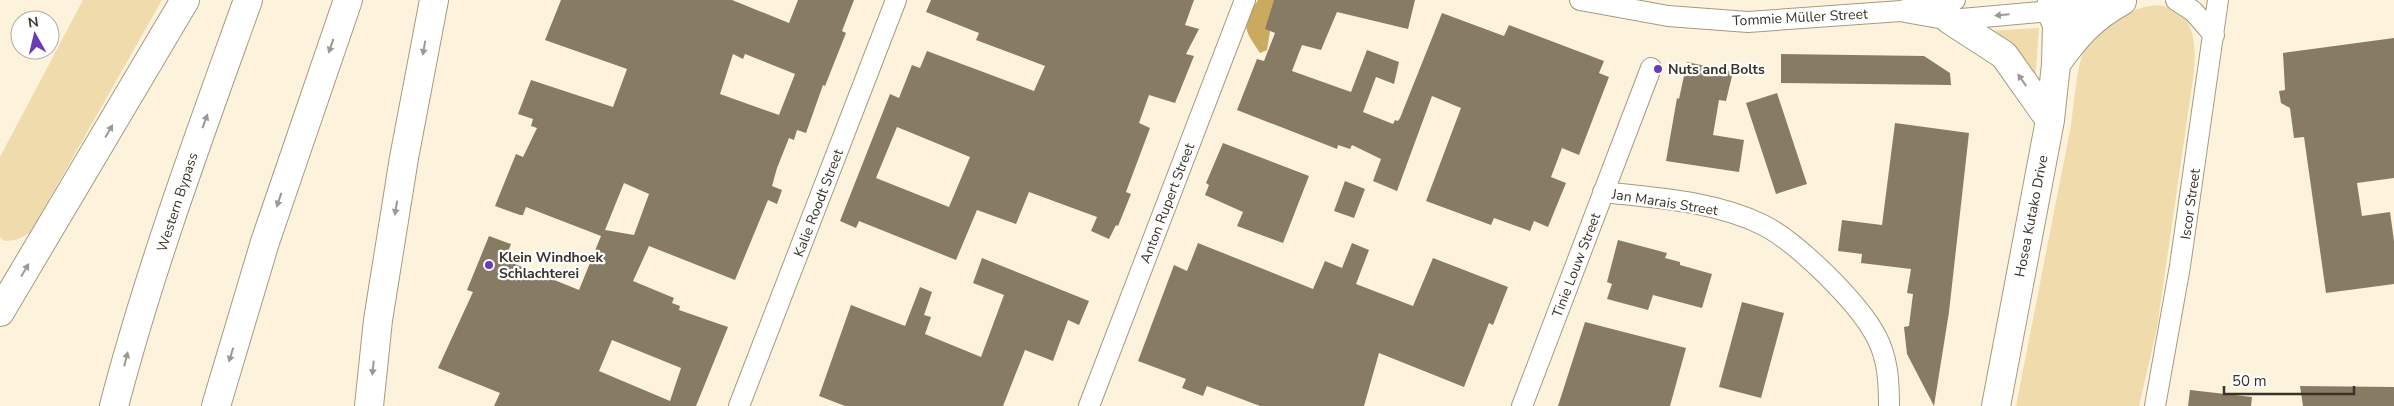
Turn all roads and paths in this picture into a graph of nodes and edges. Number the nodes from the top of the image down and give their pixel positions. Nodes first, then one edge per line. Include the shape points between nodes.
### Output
1 (185, 0) edge
2 (248, 0) edge
3 (348, 0) edge
4 (434, 0) edge
5 (896, 0) edge
6 (1245, 0) edge
7 (1580, 0) edge
8 (2176, 0) edge
9 (2218, 0) edge
10 (2127, 1) edge
11 (2060, 9) edge
12 (1953, 10) edge
13 (2214, 35) junction
14 (2056, 64) junction
15 (1651, 68) dead end
16 (2050, 120) junction
17 (1603, 192) junction
18 (0, 312) edge
19 (114, 406) edge
20 (216, 406) edge
21 (370, 406) edge
22 (739, 406) edge
23 (1089, 406) edge
24 (1522, 406) edge
25 (1889, 406) edge
26 (1996, 406) edge
27 (2154, 406) edge

18 -> 1 main road
19 -> 2 main road, Western Bypass via 135,329
3 -> 20 main road via 265,242
4 -> 21 main road via 380,310
5 - 22 street, Kalie Roodt Street
6 - 23 street, Anton Rupert Street
7 - 12 street, Tommie Müller Street via 1668,16 1748,22
8 - 13 street via 2194,12
9 - 13 street, Iscor Street
10 - 11 street, Tommie Müller Street
10 - 14 main road via 2101,12 2078,34
11 -> 12 street, Tommie Müller Street
11 - 14 main road, Hosea Kutako Drive
16 -> 12 main road via 2004,55
13 - 27 street, Iscor Street via 2180,266
14 - 16 main road, Hosea Kutako Drive
15 - 17 street, Tinie Louw Street
16 - 26 main road, Hosea Kutako Drive
17 - 24 street, Tinie Louw Street
17 - 25 street, Jan Marais Street via 1712,207 1763,225 1809,257 1876,336 1888,371

